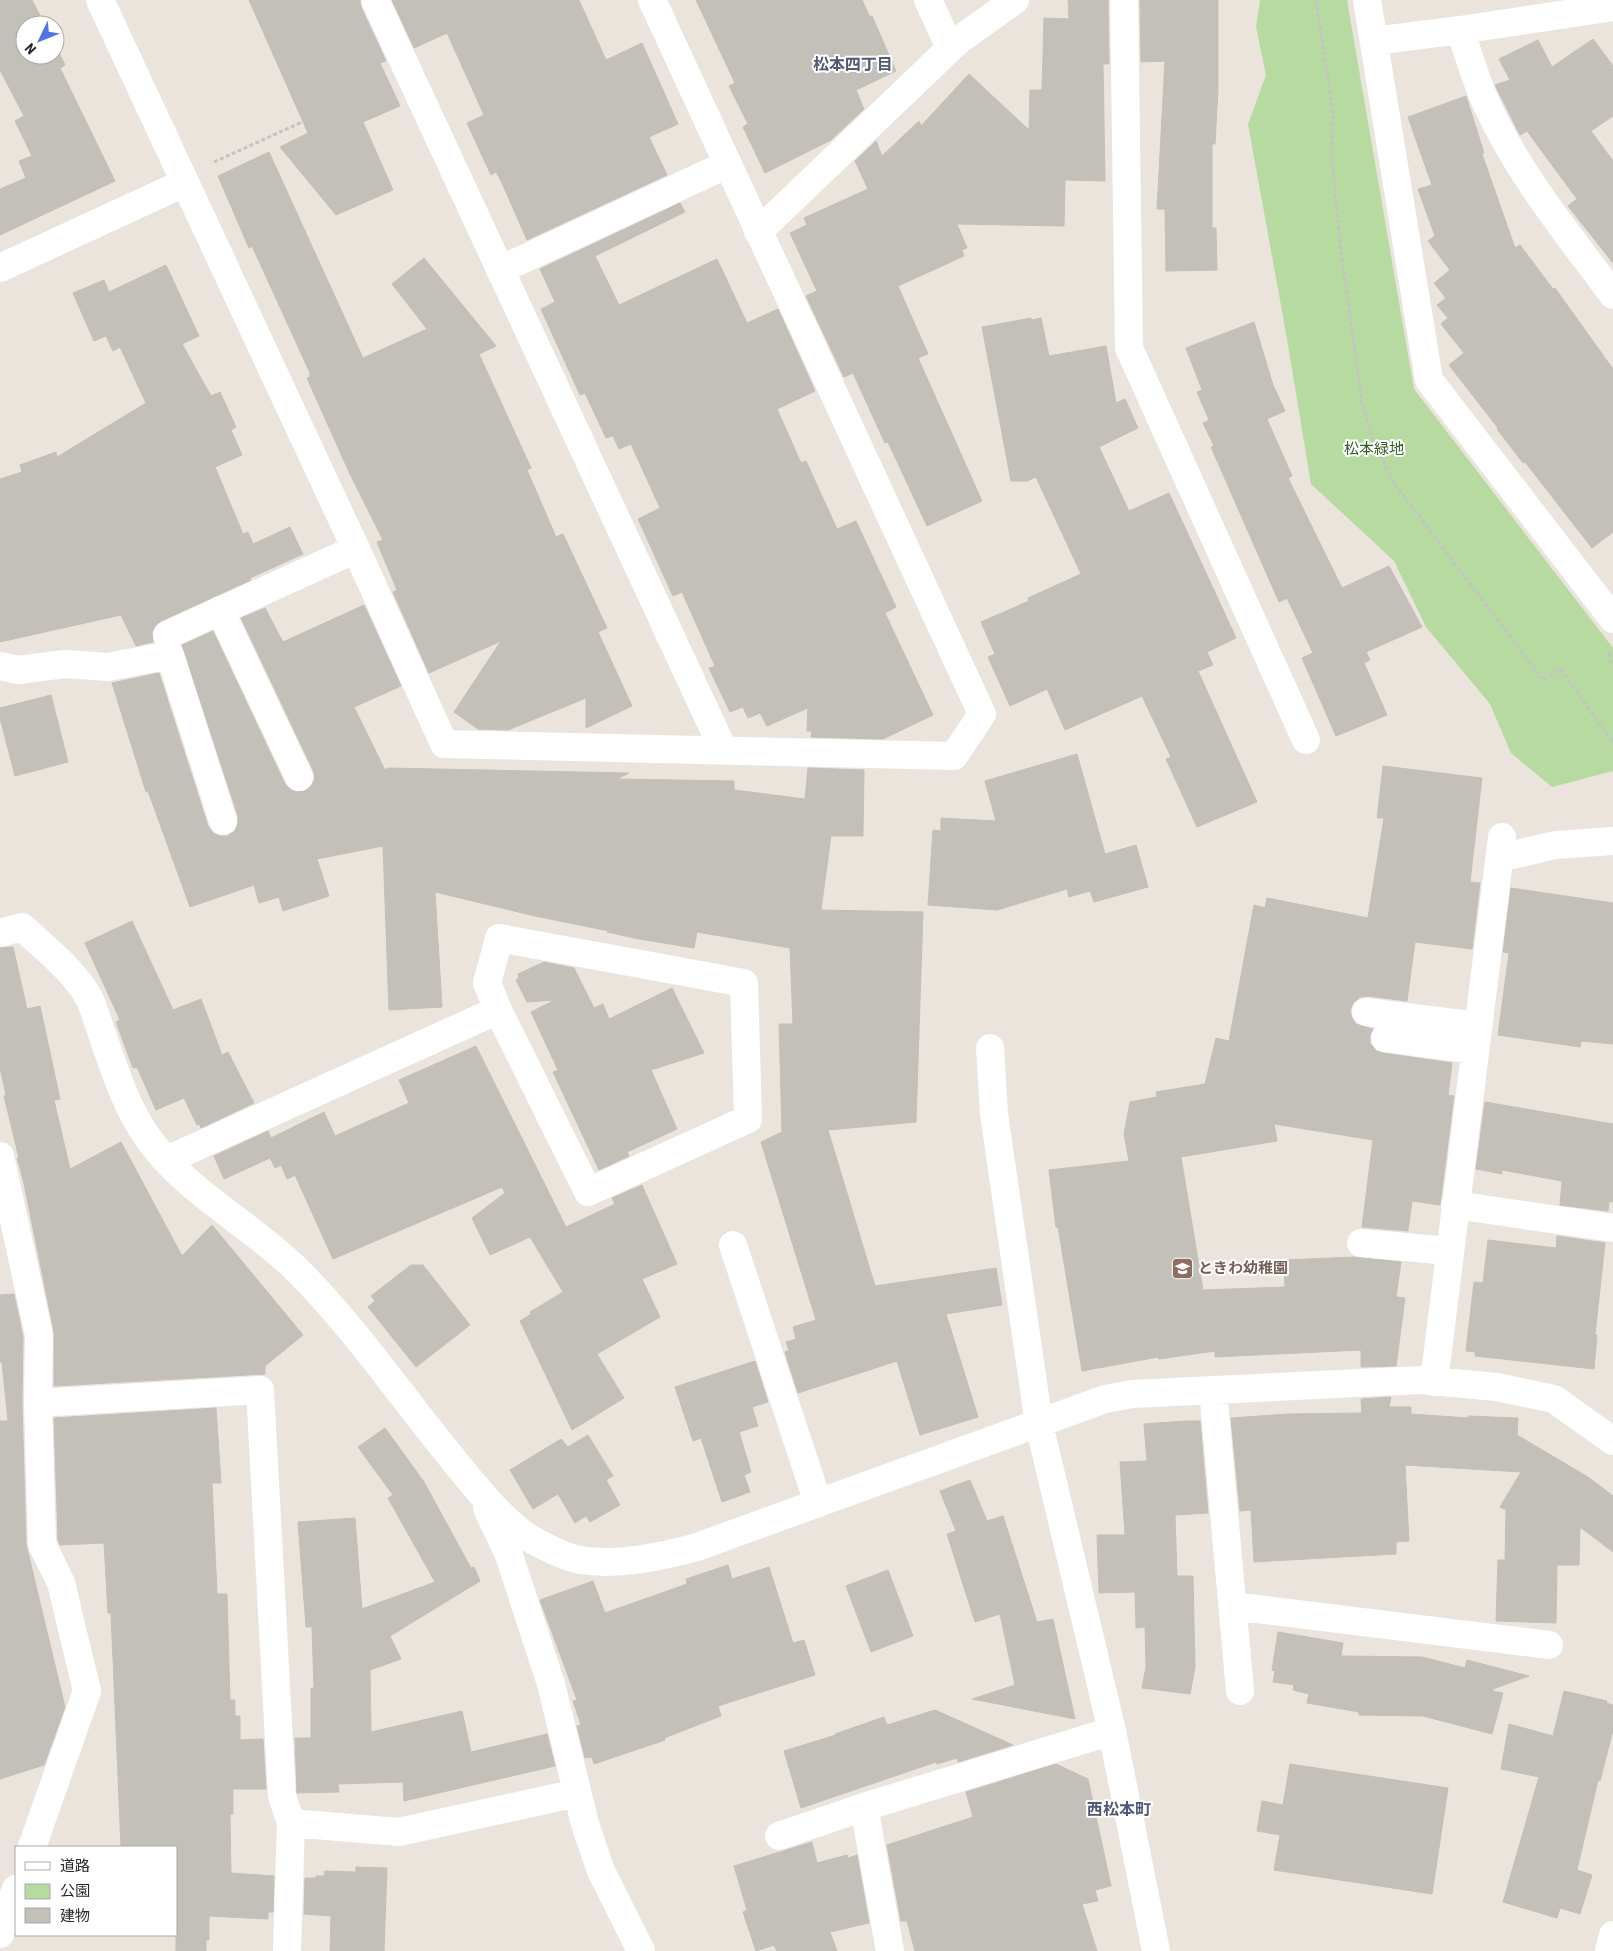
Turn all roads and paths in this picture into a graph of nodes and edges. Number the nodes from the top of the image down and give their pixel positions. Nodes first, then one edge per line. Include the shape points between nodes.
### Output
1 (100, 0) edge
2 (374, 0) edge
3 (652, 0) edge
4 (928, 0) edge
5 (1015, 0) edge
6 (1124, 0) edge
7 (1368, 0) edge
8 (1613, 7) edge
9 (1460, 30) junction
10 (1374, 41) junction
11 (950, 48) junction
12 (386, 83) dead end
13 (221, 159) dead end
14 (728, 164) junction
15 (184, 183) junction
16 (758, 232) junction
17 (0, 268) edge
18 (500, 270) junction
19 (1613, 295) edge
20 (356, 549) junction
21 (220, 610) junction
22 (1613, 619) edge
23 (169, 645) junction
24 (1608, 656) dead end
25 (0, 666) edge
26 (1613, 666) edge
27 (1306, 740) dead end
28 (723, 749) junction
29 (299, 777) dead end
30 (223, 821) dead end
31 (1613, 842) edge
32 (0, 933) edge
33 (498, 1010) junction
34 (1366, 1012) dead end
35 (1385, 1038) dead end
36 (1476, 1038) junction
37 (990, 1048) dead end
38 (0, 1156) edge
39 (167, 1160) junction
40 (1455, 1205) junction
41 (1613, 1228) edge
42 (1361, 1243) dead end
43 (733, 1244) dead end
44 (1449, 1252) junction
45 (1434, 1382) junction
46 (1213, 1390) junction
47 (38, 1403) junction
48 (1039, 1424) junction
49 (1613, 1440) edge
50 (480, 1493) junction
51 (818, 1502) junction
52 (1233, 1606) junction
53 (1549, 1645) dead end
54 (1240, 1691) dead end
55 (1112, 1731) junction
56 (577, 1793) junction
57 (864, 1807) junction
58 (291, 1822) junction
59 (778, 1836) dead end
60 (32, 1846) edge
61 (15, 1892) edge
62 (0, 1934) edge
63 (1613, 1935) edge
64 (287, 1951) edge
65 (641, 1951) edge
66 (890, 1951) edge
67 (1156, 1951) edge
68 (1609, 1951) edge

1 - 15 street
2 - 18 street
3 - 14 street
4 - 11 street
5 - 11 street
6 - 27 street via 1129,348
7 - 10 street
8 - 9 street
9 - 10 street
9 - 19 street via 1486,104 1508,146 1540,197
10 - 22 street via 1429,380
11 - 16 street
12 - 13 path
14 - 16 street
14 - 18 street
15 - 17 street
15 - 20 street
16 - 28 street via 982,714 954,756
18 - 28 street
20 - 21 street
20 - 28 street via 444,744
21 - 23 street
21 - 29 street
23 - 25 street via 108,667 65,664 18,670
23 - 30 street
24 - 26 path
31 - 36 street via 1501,848
32 - 39 street via 22,927 64,966 89,998 126,1102 148,1138
33 - 33 street via 588,1192 748,1118 744,984 499,938 487,983
33 - 39 street
34 - 36 street
35 - 36 street
36 - 40 street
37 - 48 street via 994,1114
38 - 47 street via 38,1336
39 - 50 street via 294,1267 348,1326
40 - 41 street
40 - 44 street
42 - 44 street
43 - 51 street
44 - 45 street
45 - 46 street
45 - 49 street via 1497,1387 1554,1399
46 - 48 street via 1132,1394 1105,1399
46 - 52 street
47 - 58 street via 260,1390 282,1796
47 - 60 street via 42,1544 61,1583 87,1691
48 - 51 street
48 - 55 street
50 - 51 street via 520,1532 577,1559 603,1562 634,1561 697,1547
50 - 56 street via 512,1564 550,1684
52 - 53 street
52 - 54 street
55 - 57 street
55 - 67 street
56 - 58 street via 399,1832
56 - 65 street via 600,1871
57 - 59 street
57 - 66 street
58 - 64 street
61 - 62 street
63 - 68 street

